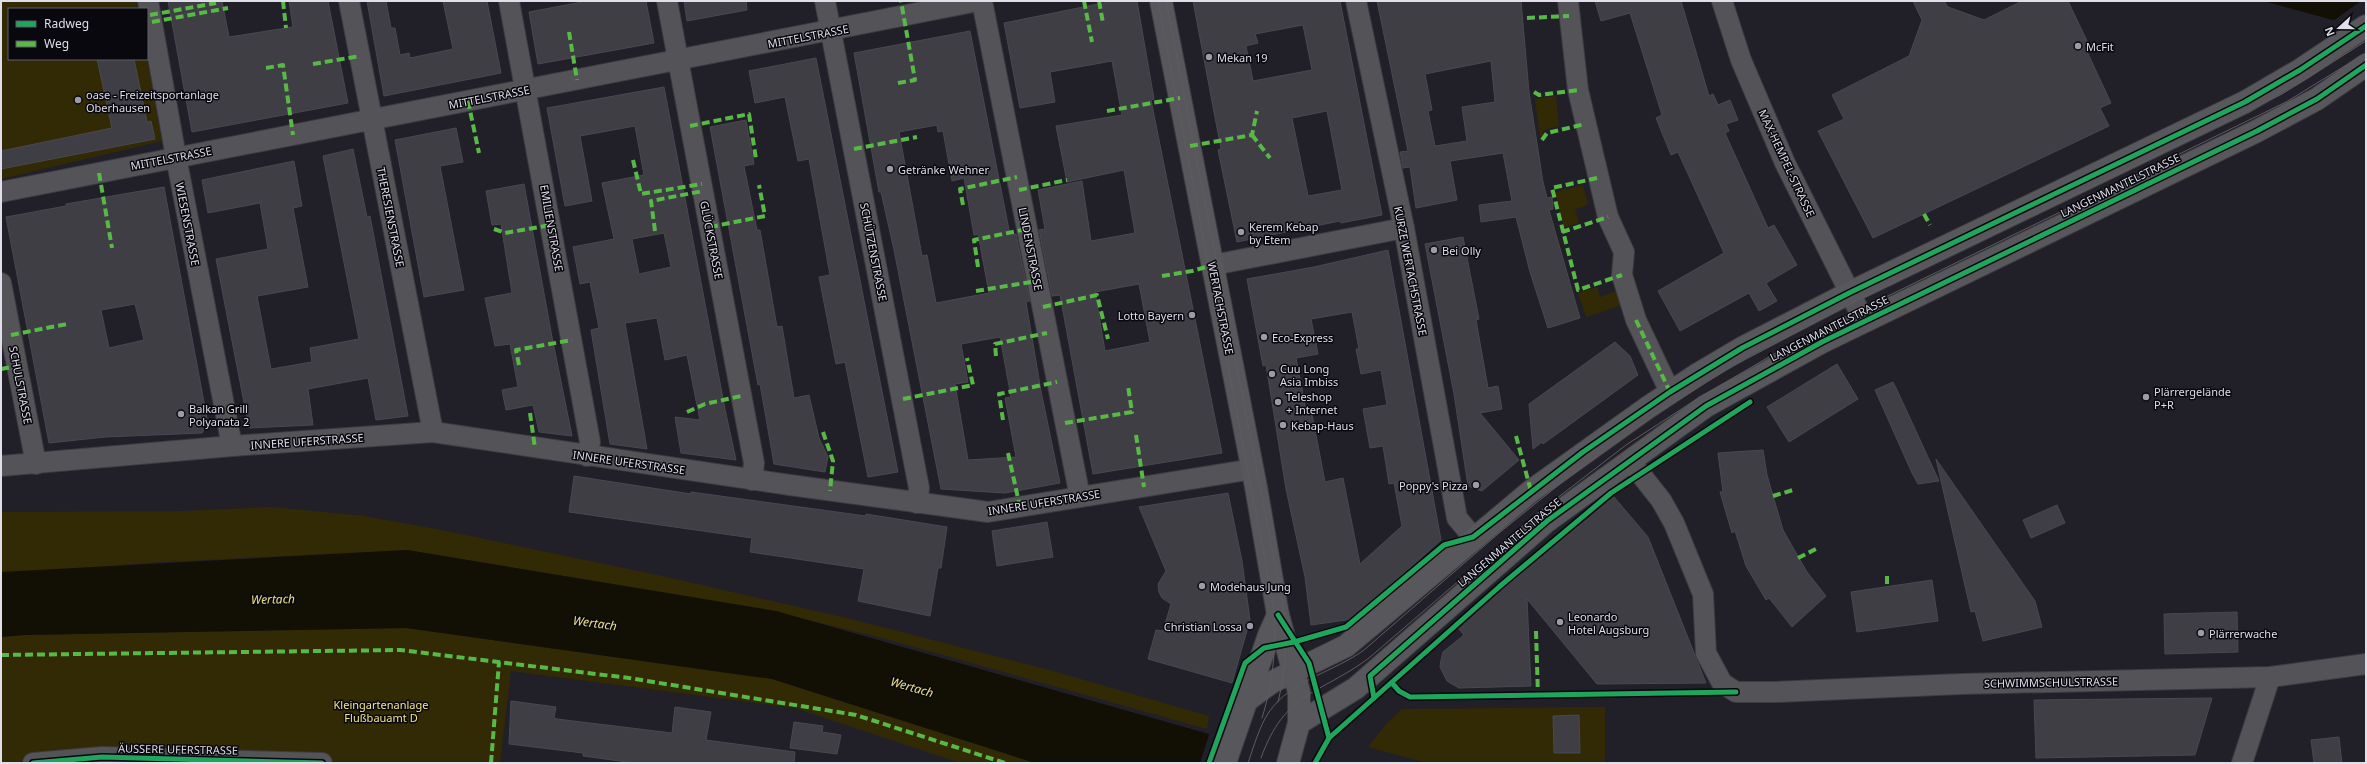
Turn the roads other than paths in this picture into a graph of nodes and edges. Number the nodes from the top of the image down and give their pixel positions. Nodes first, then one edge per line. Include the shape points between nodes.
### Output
1 (148, 1) edge
2 (349, 1) edge
3 (509, 1) edge
4 (667, 1) edge
5 (825, 1) edge
6 (978, 1) edge
7 (982, 1) edge
8 (1161, 1) edge
9 (1356, 1) edge
10 (1568, 1) edge
11 (1722, 1) edge
12 (2364, 28) edge
13 (830, 31) junction
14 (678, 61) junction
15 (2366, 65) edge
16 (527, 90) junction
17 (372, 120) junction
18 (176, 158) junction
19 (1, 192) edge
20 (1404, 228) junction
21 (1213, 264) junction
22 (1, 283) edge
23 (1849, 293) junction
24 (1864, 321) junction
25 (1670, 392) junction
26 (433, 432) junction
27 (232, 446) junction
28 (587, 456) junction
29 (1630, 461) junction
30 (36, 464) junction
31 (1, 466) edge
32 (1253, 469) junction
33 (752, 480) junction
34 (1080, 497) junction
35 (917, 503) junction
36 (1473, 537) junction
37 (1278, 615) junction
38 (2366, 664) edge
39 (1294, 671) junction
40 (2270, 677) junction
41 (1246, 701) junction
42 (1299, 723) junction
43 (103, 760) edge
44 (263, 762) edge
45 (33, 763) edge
46 (322, 763) edge
47 (1225, 763) edge
48 (1288, 763) edge
49 (2242, 763) edge

1 - 18 street, WIESENSTRASSE
2 - 17 street, THERESIENSTRASSE
3 - 16 street, EMILIENSTRASSE
4 - 14 street, GLÜCKSTRASSE
5 - 13 street, SCHÜTZENSTRASSE
6 - 13 street, MITTELSTRASSE
7 - 34 street, LINDENSTRASSE
8 - 21 main road, WERTACHSTRASSE
9 - 20 street, KURZE WERTACHSTRASSE
10 - 25 street via 1578,90 1608,217 1624,252 1622,275 1636,320
11 - 23 street, MAX-HEMPEL-STRASSE via 1741,60 1785,163
12 - 23 main road, LANGENMANTELSTRASSE via 2245,102
13 - 14 street, MITTELSTRASSE
13 - 35 street, SCHÜTZENSTRASSE via 918,480
14 - 16 street, MITTELSTRASSE
14 - 33 street, GLÜCKSTRASSE via 754,463
15 - 24 main road, LANGENMANTELSTRASSE via 2318,98 2256,131
16 - 17 street, MITTELSTRASSE
16 - 28 street, EMILIENSTRASSE via 590,442
17 - 18 street, MITTELSTRASSE
17 - 26 street, THERESIENSTRASSE
18 - 19 street, MITTELSTRASSE
18 - 27 street, WIESENSTRASSE
20 - 21 street
20 - 36 street, KURZE WERTACHSTRASSE via 1458,518
21 - 32 main road, WERTACHSTRASSE
22 - 30 street, SCHULSTRASSE
23 - 24 street, MAX-HEMPEL-STRASSE
23 - 25 main road, LANGENMANTELSTRASSE via 1742,348
24 - 29 main road, LANGENMANTELSTRASSE via 1706,406
25 - 36 main road, LANGENMANTELSTRASSE via 1537,486
26 - 27 street, INNERE UFERSTRASSE
26 - 28 street, INNERE UFERSTRASSE
27 - 30 street, INNERE UFERSTRASSE
28 - 33 street, INNERE UFERSTRASSE
29 - 40 street, SCHWIMMSCHULSTRASSE via 1661,500 1674,523 1703,594 1706,653 1722,683 1736,692
29 - 42 main road, LANGENMANTELSTRASSE via 1516,546 1356,688
30 - 31 street, INNERE UFERSTRASSE
32 - 34 street, INNERE UFERSTRASSE
32 - 37 main road, WERTACHSTRASSE
33 - 35 street, INNERE UFERSTRASSE
34 - 35 street, INNERE UFERSTRASSE via 988,512
36 - 39 main road, LANGENMANTELSTRASSE via 1346,646
37 - 39 main road, WERTACHSTRASSE
37 - 41 main road
38 - 40 street, SCHWIMMSCHULSTRASSE
39 - 41 main road, LANGENMANTELSTRASSE via 1259,690
39 - 42 main road, WERTACHSTRASSE via 1300,692
40 - 49 street
41 - 47 main road
42 - 48 main road, WERTACHSTRASSE
43 - 44 street, ÄUSSERE UFERSTRASSE
43 - 45 street, ÄUSSERE UFERSTRASSE
44 - 46 street, ÄUSSERE UFERSTRASSE

